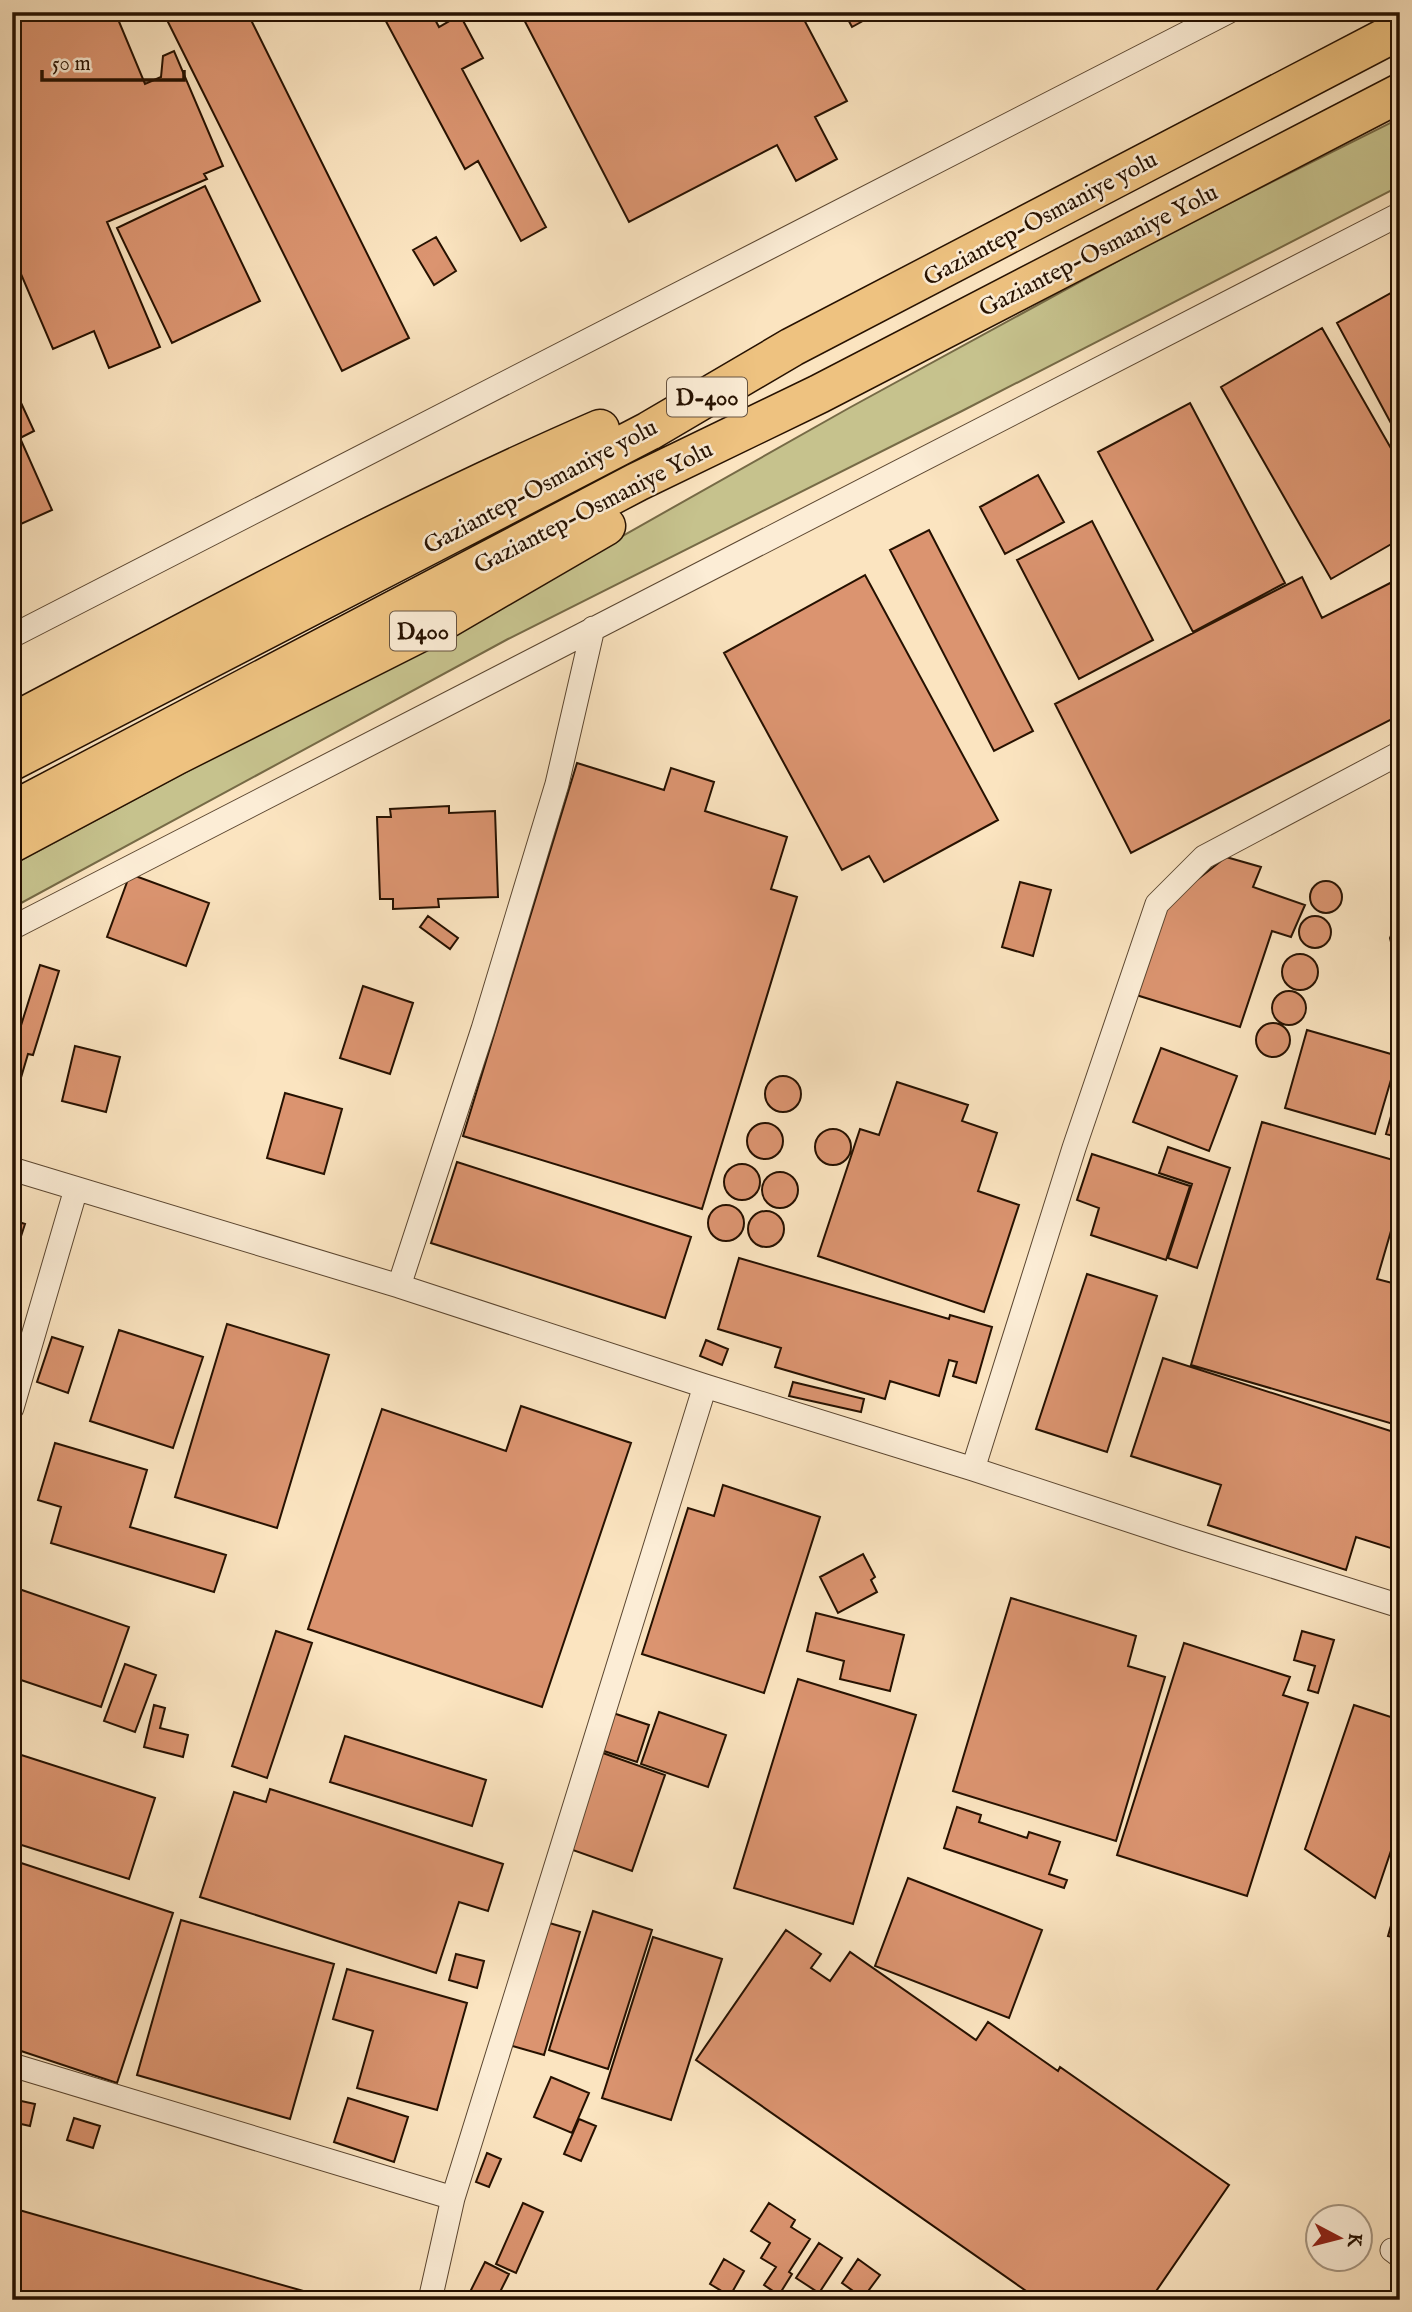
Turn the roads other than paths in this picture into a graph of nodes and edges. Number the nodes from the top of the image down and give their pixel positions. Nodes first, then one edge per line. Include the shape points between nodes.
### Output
1 (1228, 12) edge
2 (1400, 30) edge
3 (1400, 93) edge
4 (1400, 214) edge
5 (792, 347) junction
6 (819, 394) junction
7 (593, 628) junction
8 (12, 636) edge
9 (12, 723) edge
10 (1400, 753) edge
11 (12, 761) edge
12 (12, 811) edge
13 (12, 844) edge
14 (12, 928) edge
15 (12, 1169) edge
16 (76, 1189) junction
17 (399, 1286) junction
18 (705, 1386) junction
19 (12, 1408) edge
20 (973, 1469) junction
21 (1400, 1606) edge
22 (12, 2065) edge
23 (453, 2198) junction
24 (430, 2300) edge

1 - 8 street
2 - 5 highway, Gaziantep-Osmaniye yolu / D-400
3 - 6 highway, Gaziantep-Osmaniye Yolu / D-400
4 - 7 street
5 - 9 highway via 478,484
5 - 11 highway, Gaziantep-Osmaniye yolu / D-400 via 649,430
6 - 12 highway, Gaziantep-Osmaniye Yolu / D-400 via 624,489
6 - 13 highway, D400 via 680,483 441,622
7 - 14 street
7 - 17 street via 557,783
10 - 20 street via 1204,857 1157,904
15 - 16 street
16 - 17 street
16 - 19 street
17 - 18 street
18 - 20 street
18 - 23 street
20 - 21 street
22 - 23 street
23 - 24 street

